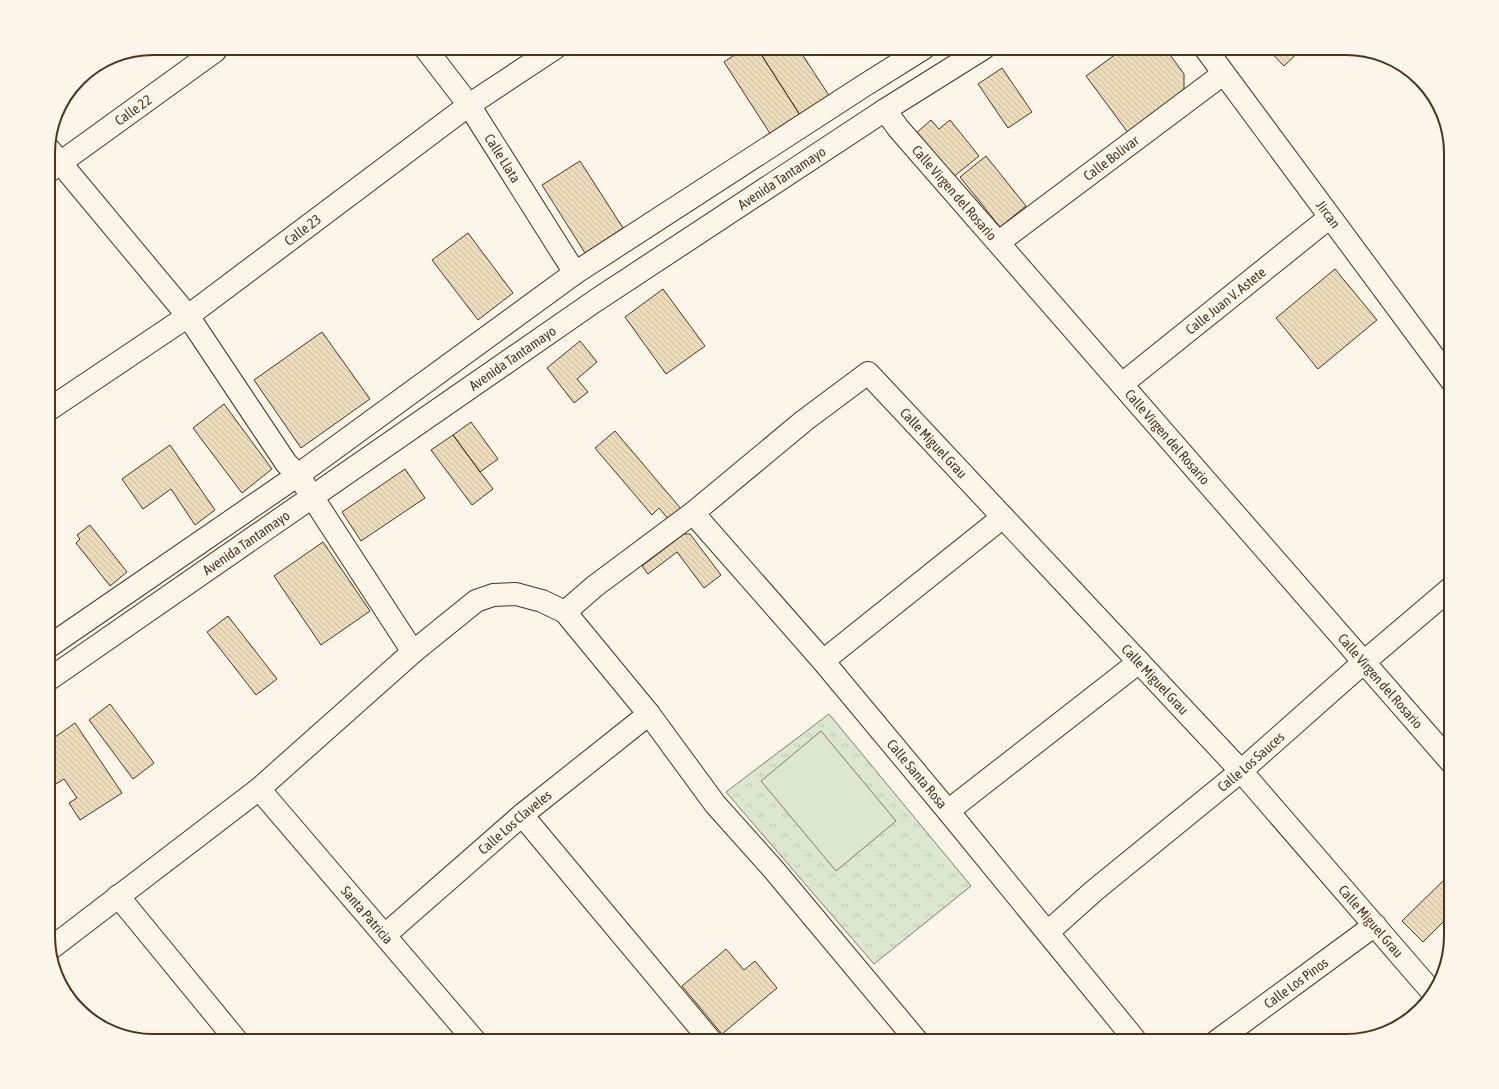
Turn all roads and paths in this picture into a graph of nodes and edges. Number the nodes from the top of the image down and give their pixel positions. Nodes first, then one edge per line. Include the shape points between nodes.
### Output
1 (209, 55) edge
2 (430, 55) edge
3 (544, 55) edge
4 (913, 55) edge
5 (973, 55) edge
6 (1210, 55) edge
7 (1223, 74) junction
8 (469, 105) junction
9 (885, 110) junction
10 (55, 159) edge
11 (55, 164) edge
12 (1330, 217) junction
13 (999, 242) junction
14 (575, 273) junction
15 (188, 316) junction
16 (1444, 371) edge
17 (1122, 384) junction
18 (55, 405) edge
19 (298, 475) junction
20 (312, 496) junction
21 (693, 513) junction
22 (1003, 517) junction
23 (1444, 594) edge
24 (564, 612) junction
25 (55, 642) edge
26 (413, 652) junction
27 (823, 660) junction
28 (1139, 662) junction
29 (1364, 662) junction
30 (55, 675) edge
31 (650, 714) junction
32 (1444, 754) edge
33 (1240, 771) junction
34 (259, 789) junction
35 (948, 811) junction
36 (522, 815) junction
37 (118, 896) junction
38 (1375, 925) junction
39 (1048, 932) junction
40 (385, 935) junction
41 (55, 945) edge
42 (1429, 989) edge
43 (228, 1034) edge
44 (469, 1034) edge
45 (705, 1034) edge
46 (911, 1034) edge
47 (1130, 1034) edge
48 (1227, 1034) edge

1 - 10 street, Calle 22
2 - 8 street, Calle Llata
3 - 8 street, Calle 23
4 - 14 street, Avenida Tantamayo
5 - 9 street, Avenida Tantamayo
6 - 7 street, Jircan
7 - 12 street, Jircan
7 - 13 street, Calle Bolivar
8 - 14 street, Calle Llata
8 - 15 street, Calle 23
9 - 13 street, Calle Virgen del Rosario
9 - 20 street, Avenida Tantamayo via 595,301
11 - 15 street
12 - 16 street, Jircan
12 - 17 street, Calle Juan V. Astete
13 - 17 street, Calle Virgen del Rosario
14 - 19 street, Avenida Tantamayo
15 - 18 street, Calle 23
15 - 19 street via 286,463
17 - 29 street, Calle Virgen del Rosario
19 - 20 street
19 - 25 street, Avenida Tantamayo
20 - 26 street
20 - 30 street, Avenida Tantamayo
21 - 22 street, Calle Miguel Grau via 805,420 868,373
21 - 24 street
21 - 27 street, Calle Santa Rosa
22 - 27 street
22 - 28 street, Calle Miguel Grau
23 - 29 street, Calle Los Sauces
24 - 26 street via 542,601 516,594 493,595 476,601
24 - 31 street
26 - 34 street
27 - 35 street, Calle Santa Rosa
28 - 33 street, Calle Miguel Grau
28 - 35 street
29 - 32 street, Calle Virgen del Rosario
29 - 33 street, Calle Los Sauces
31 - 36 street, Calle Los Claveles
31 - 46 street via 715,804 774,870
33 - 38 street, Calle Miguel Grau
33 - 39 street, Calle Los Sauces
34 - 37 street
34 - 40 street, Santa Patricia
35 - 39 street, Calle Santa Rosa
36 - 40 street, Calle Los Claveles
36 - 45 street
37 - 41 street
37 - 43 street
38 - 42 street, Calle Miguel Grau
38 - 48 street, Calle Los Pinos
39 - 47 street, Calle Santa Rosa
40 - 44 street, Santa Patricia

